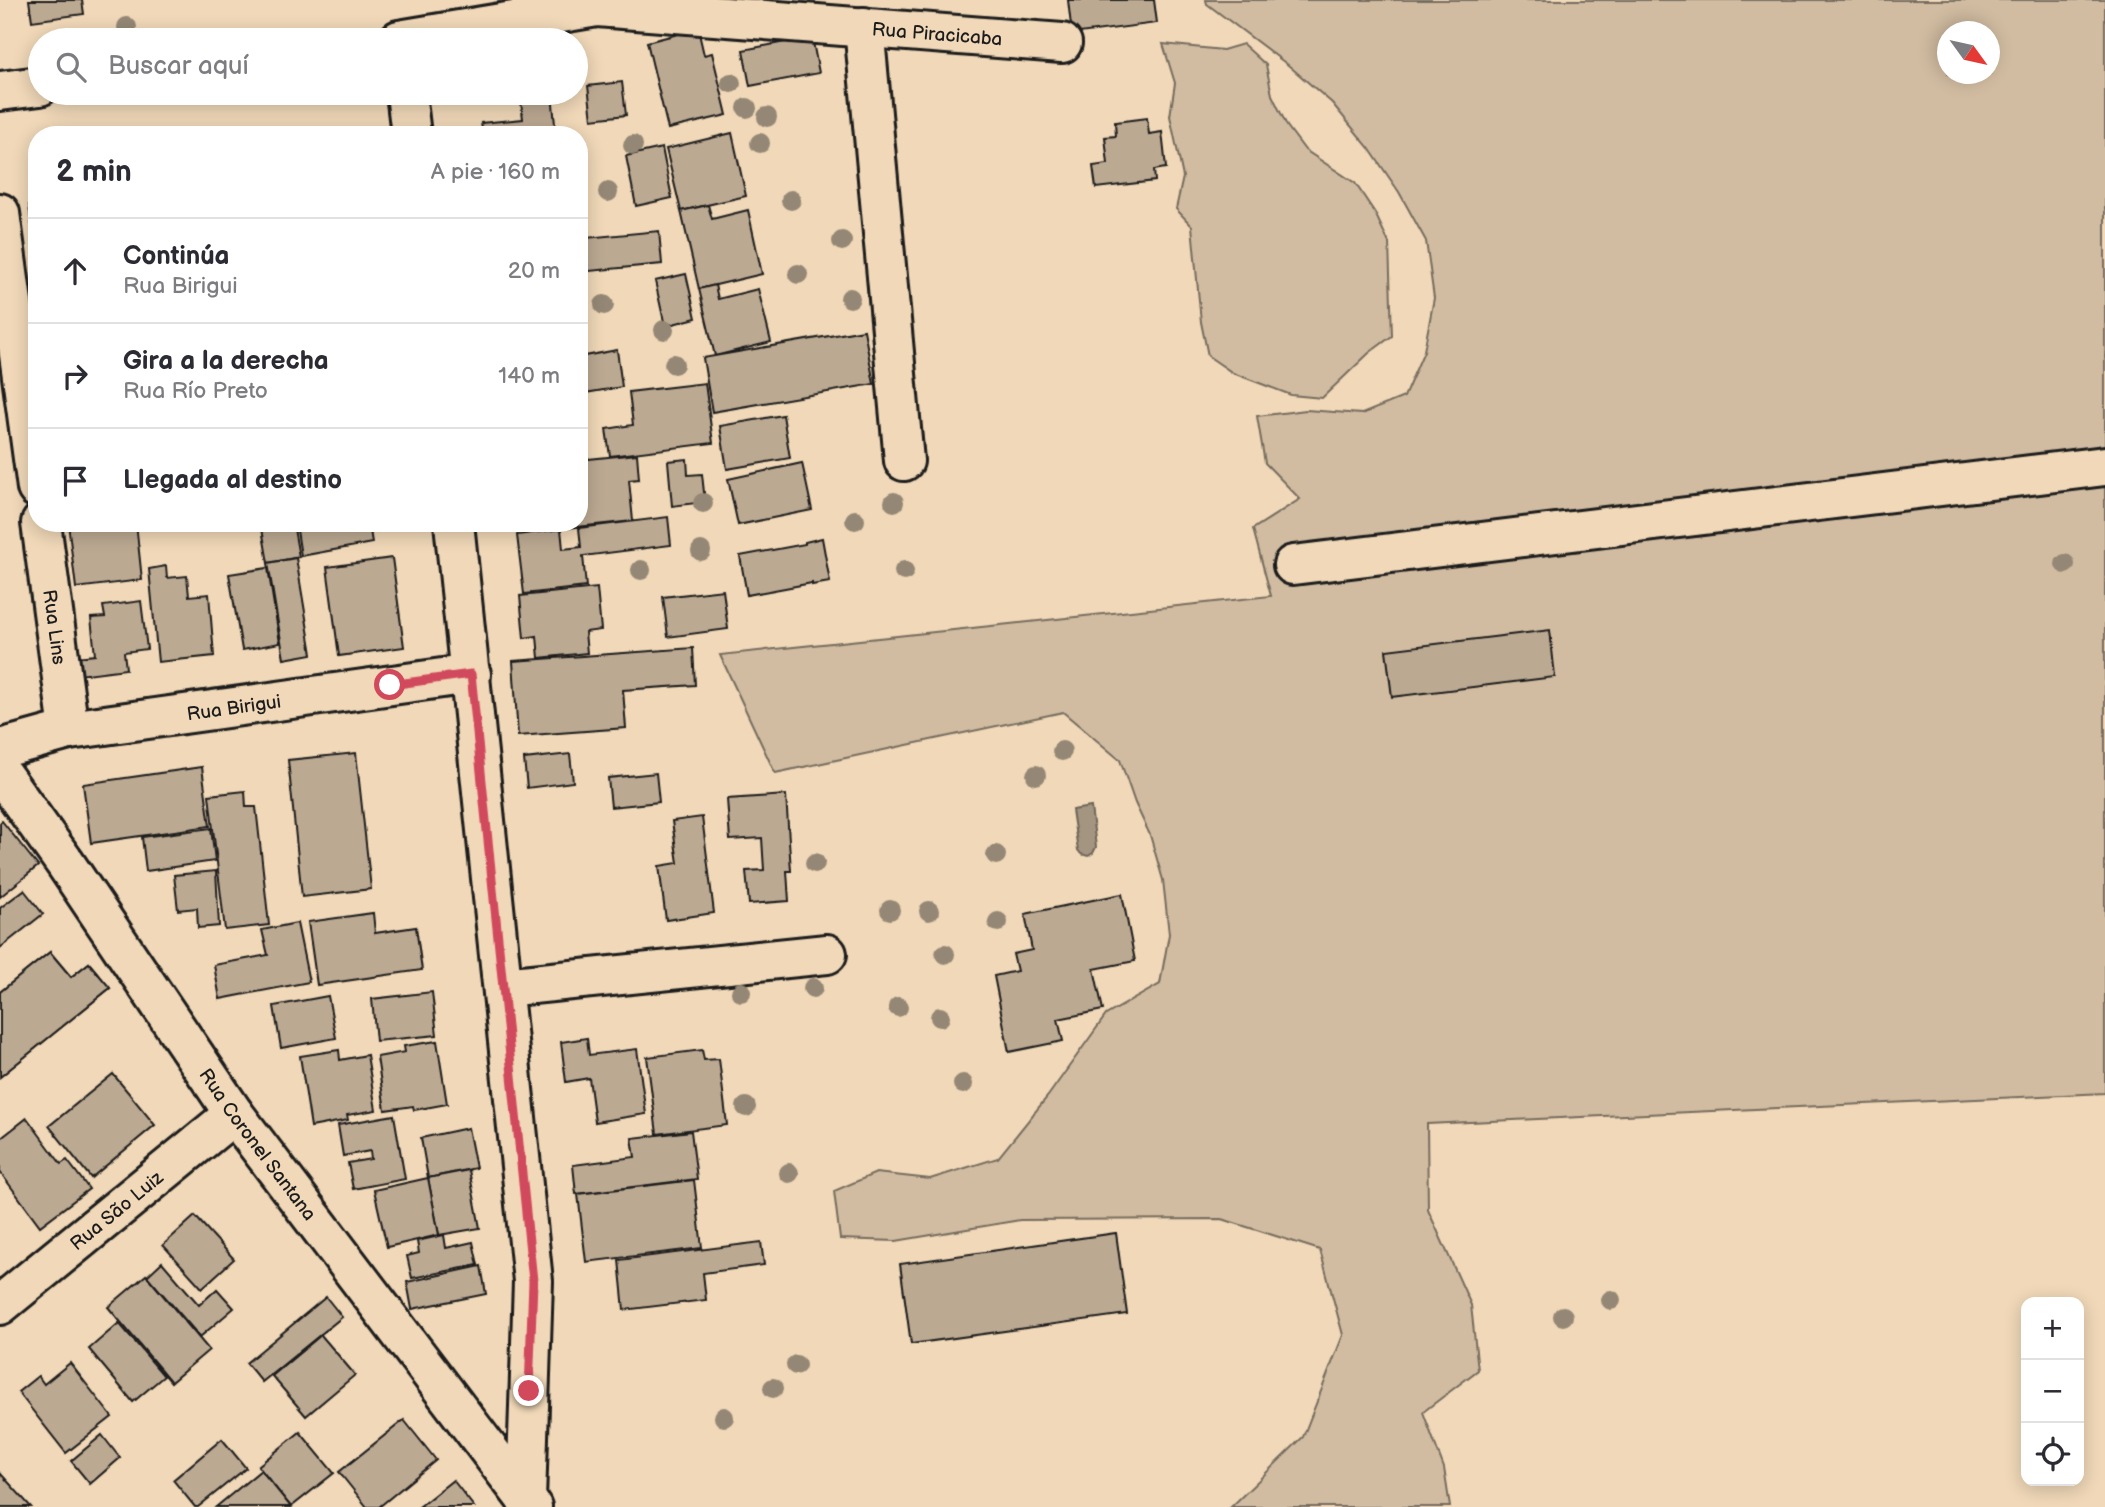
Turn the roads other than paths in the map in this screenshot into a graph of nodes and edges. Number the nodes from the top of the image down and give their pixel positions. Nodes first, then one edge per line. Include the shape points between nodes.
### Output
1 (597, 3) edge
2 (864, 27) junction
3 (464, 28) edge
4 (1062, 43) dead end
5 (28, 88) edge
6 (0, 91) edge
7 (407, 105) edge
8 (410, 126) edge
9 (0, 213) edge
10 (28, 421) edge
11 (904, 461) dead end
12 (2105, 466) edge
13 (42, 532) edge
14 (455, 532) edge
15 (1293, 565) dead end
16 (471, 674) junction
17 (69, 730) junction
18 (0, 748) edge
19 (0, 772) edge
20 (827, 954) dead end
21 (503, 987) junction
22 (234, 1114) junction
23 (0, 1305) edge
24 (529, 1504) edge

1 - 2 street, Rua Piracicaba
1 - 3 street, Rua Piracicaba
2 - 4 street, Rua Piracicaba
2 - 11 street
5 - 6 street
7 - 8 street
9 - 10 street
12 - 15 street
13 - 17 street, Rua Lins
14 - 16 street
16 - 17 street, Rua Birigui
16 - 21 street
17 - 18 street, Rua Birigui
19 - 22 street, Rua Coronel Santana
20 - 21 street
21 - 24 street via 533,1281
22 - 23 street, Rua São Luiz
22 - 24 street, Rua Coronel Santana

